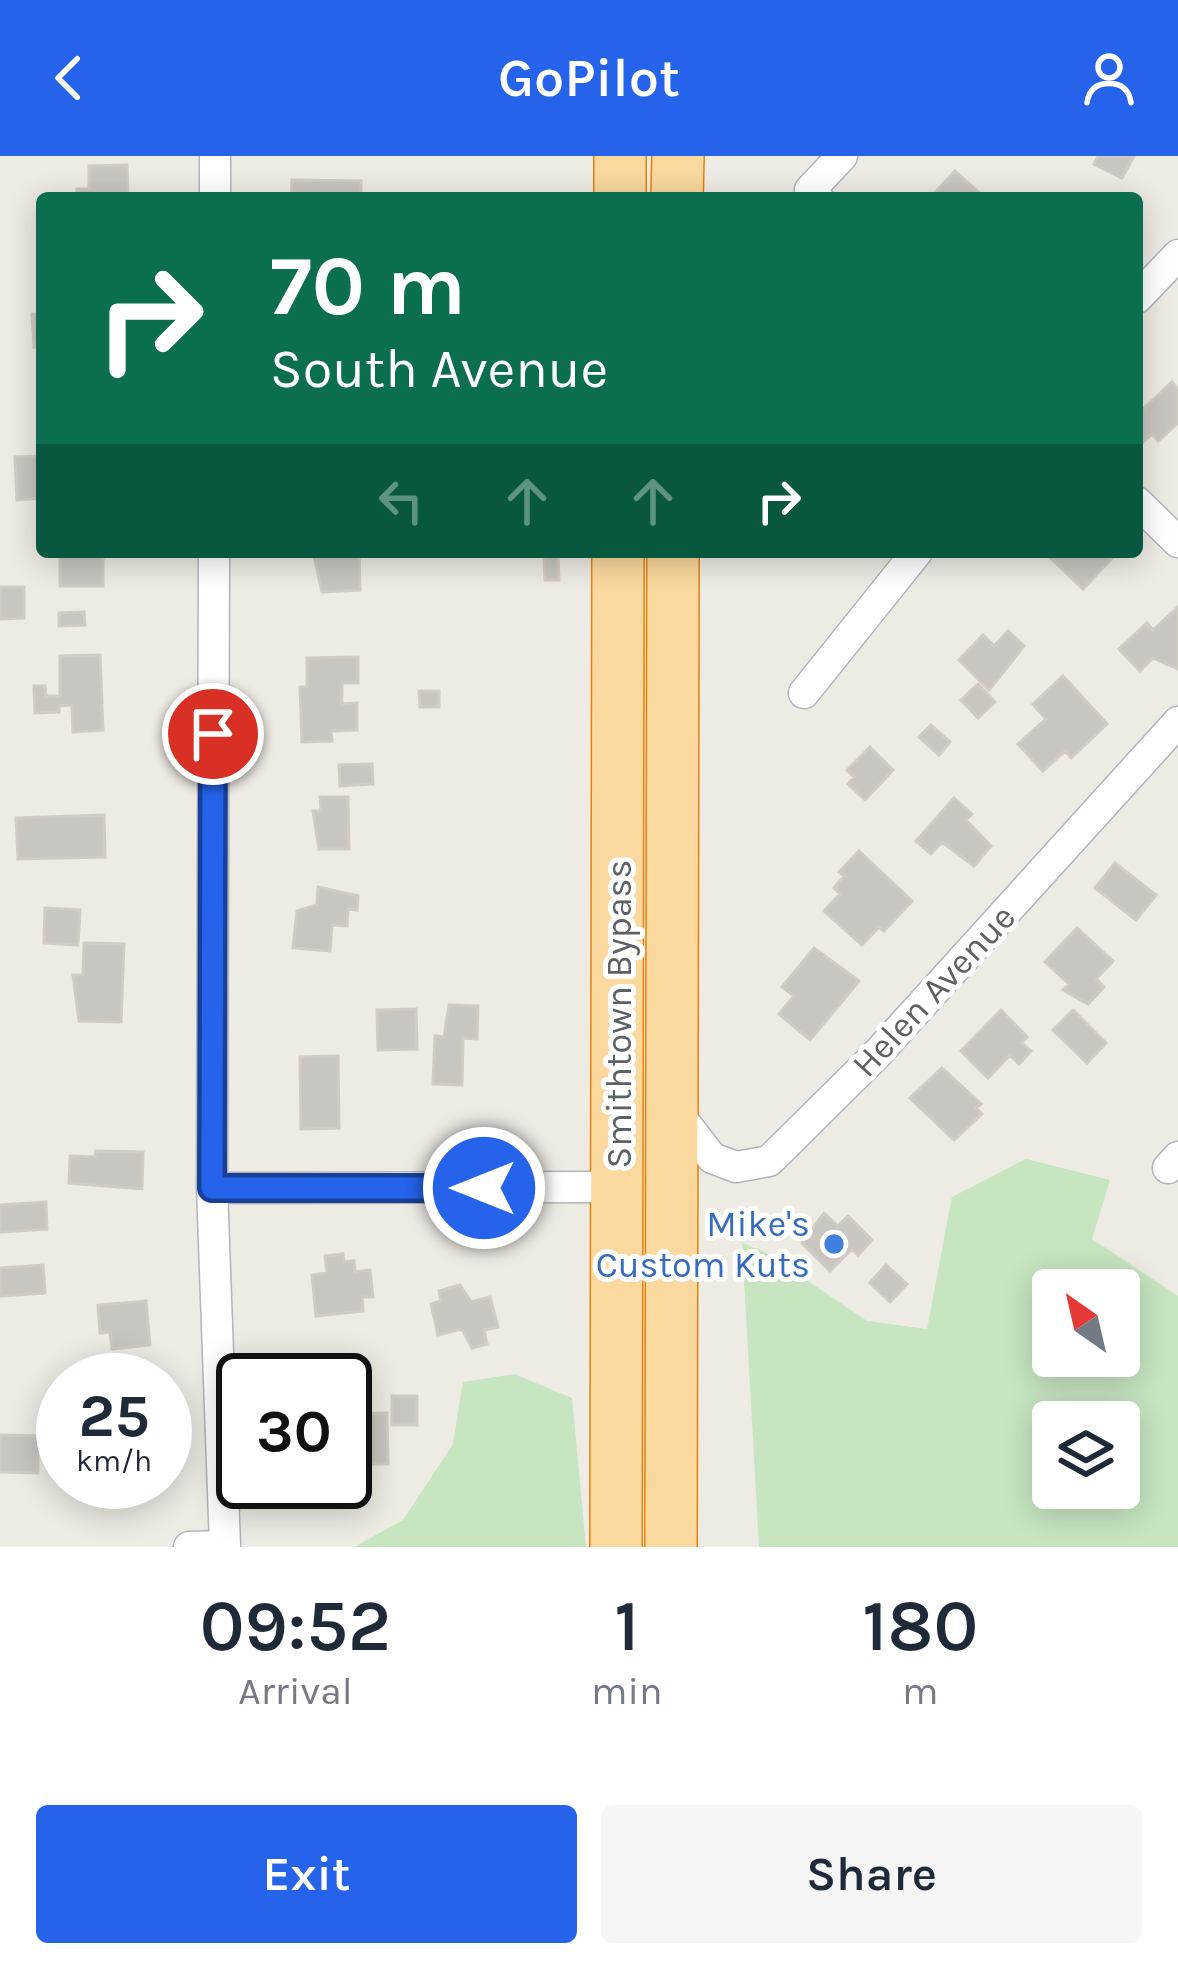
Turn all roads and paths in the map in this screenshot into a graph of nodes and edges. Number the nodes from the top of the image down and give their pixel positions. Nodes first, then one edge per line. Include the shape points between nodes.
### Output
1 (215, 156) edge
2 (620, 156) edge
3 (678, 156) edge
4 (842, 156) edge
5 (215, 192) edge
6 (620, 192) edge
7 (677, 192) edge
8 (815, 192) edge
9 (1178, 255) edge
10 (1143, 292) edge
11 (1143, 508) edge
12 (1178, 542) edge
13 (214, 558) edge
14 (618, 558) edge
15 (673, 558) edge
16 (912, 558) edge
17 (804, 693) dead end
18 (1178, 722) edge
19 (672, 1106) junction
20 (618, 1187) junction
21 (212, 1188) junction
22 (225, 1546) edge
23 (190, 1547) edge
24 (616, 1547) edge
25 (671, 1547) edge

1 - 5 street
2 - 6 highway
3 - 7 highway
4 - 8 street
9 - 10 street
11 - 12 street
13 - 21 street
14 - 20 highway, Smithtown Bypass
15 - 19 highway, Smithtown Bypass
16 - 17 street
18 - 19 street, Helen Avenue via 878,1054 769,1161 736,1166 712,1158
19 - 25 highway, Smithtown Bypass
20 - 21 street
20 - 24 highway, Smithtown Bypass
21 - 22 street
22 - 23 street

